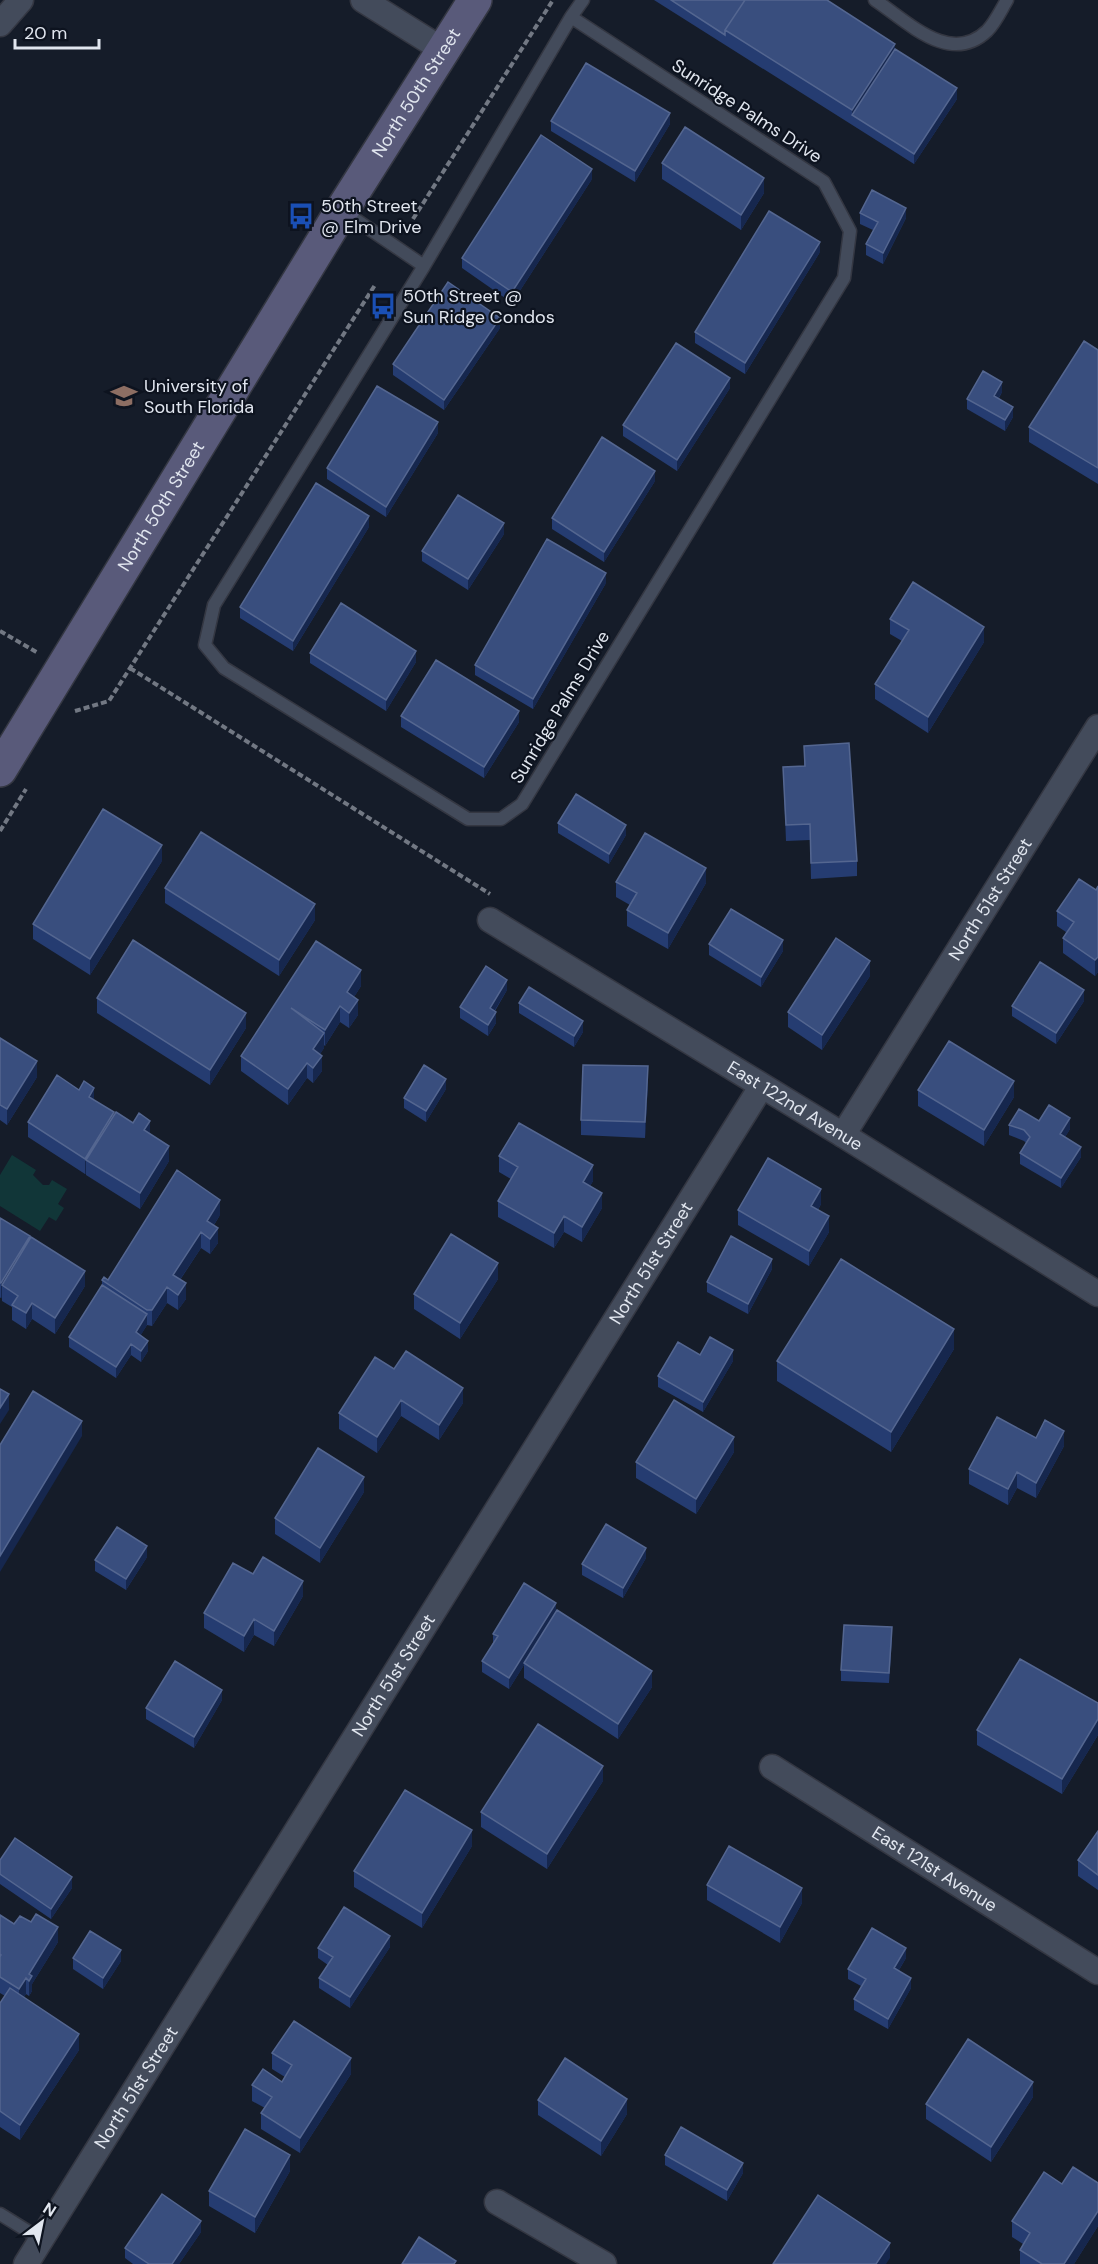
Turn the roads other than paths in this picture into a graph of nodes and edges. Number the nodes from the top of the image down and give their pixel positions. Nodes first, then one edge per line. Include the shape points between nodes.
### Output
1 (21, 0) edge
2 (363, 0) edge
3 (475, 0) edge
4 (583, 0) edge
5 (875, 0) edge
6 (1007, 0) edge
7 (572, 16) junction
8 (0, 24) edge
9 (443, 50) junction
10 (342, 210) junction
11 (424, 266) junction
12 (1098, 727) edge
13 (0, 770) edge
14 (490, 920) dead end
15 (761, 1087) junction
16 (843, 1135) junction
17 (1098, 1294) edge
18 (772, 1767) dead end
19 (1098, 1972) edge
20 (497, 2202) dead end
21 (0, 2214) edge
22 (42, 2240) junction
23 (26, 2264) edge
24 (604, 2264) edge

1 - 8 street
2 - 9 street
3 - 9 street, North 50th Street
4 - 7 lane, Sunridge Palms Drive
5 - 6 lane via 938,42 955,46 974,42 989,30
7 - 11 lane, Sunridge Palms Drive
7 - 11 lane, Sunridge Palms Drive via 824,182 850,231 844,278 522,804 501,819 468,819 224,668 205,645 214,605
9 - 10 street, North 50th Street
10 - 11 lane
10 - 13 street, North 50th Street
12 - 16 street, North 51st Street
14 - 15 street, East 122nd Avenue
15 - 16 street, East 122nd Avenue
15 - 22 street, North 51st Street
16 - 17 street, East 122nd Avenue
18 - 19 street, East 121st Avenue
20 - 24 street
21 - 22 lane
22 - 23 street, North 51st Street

